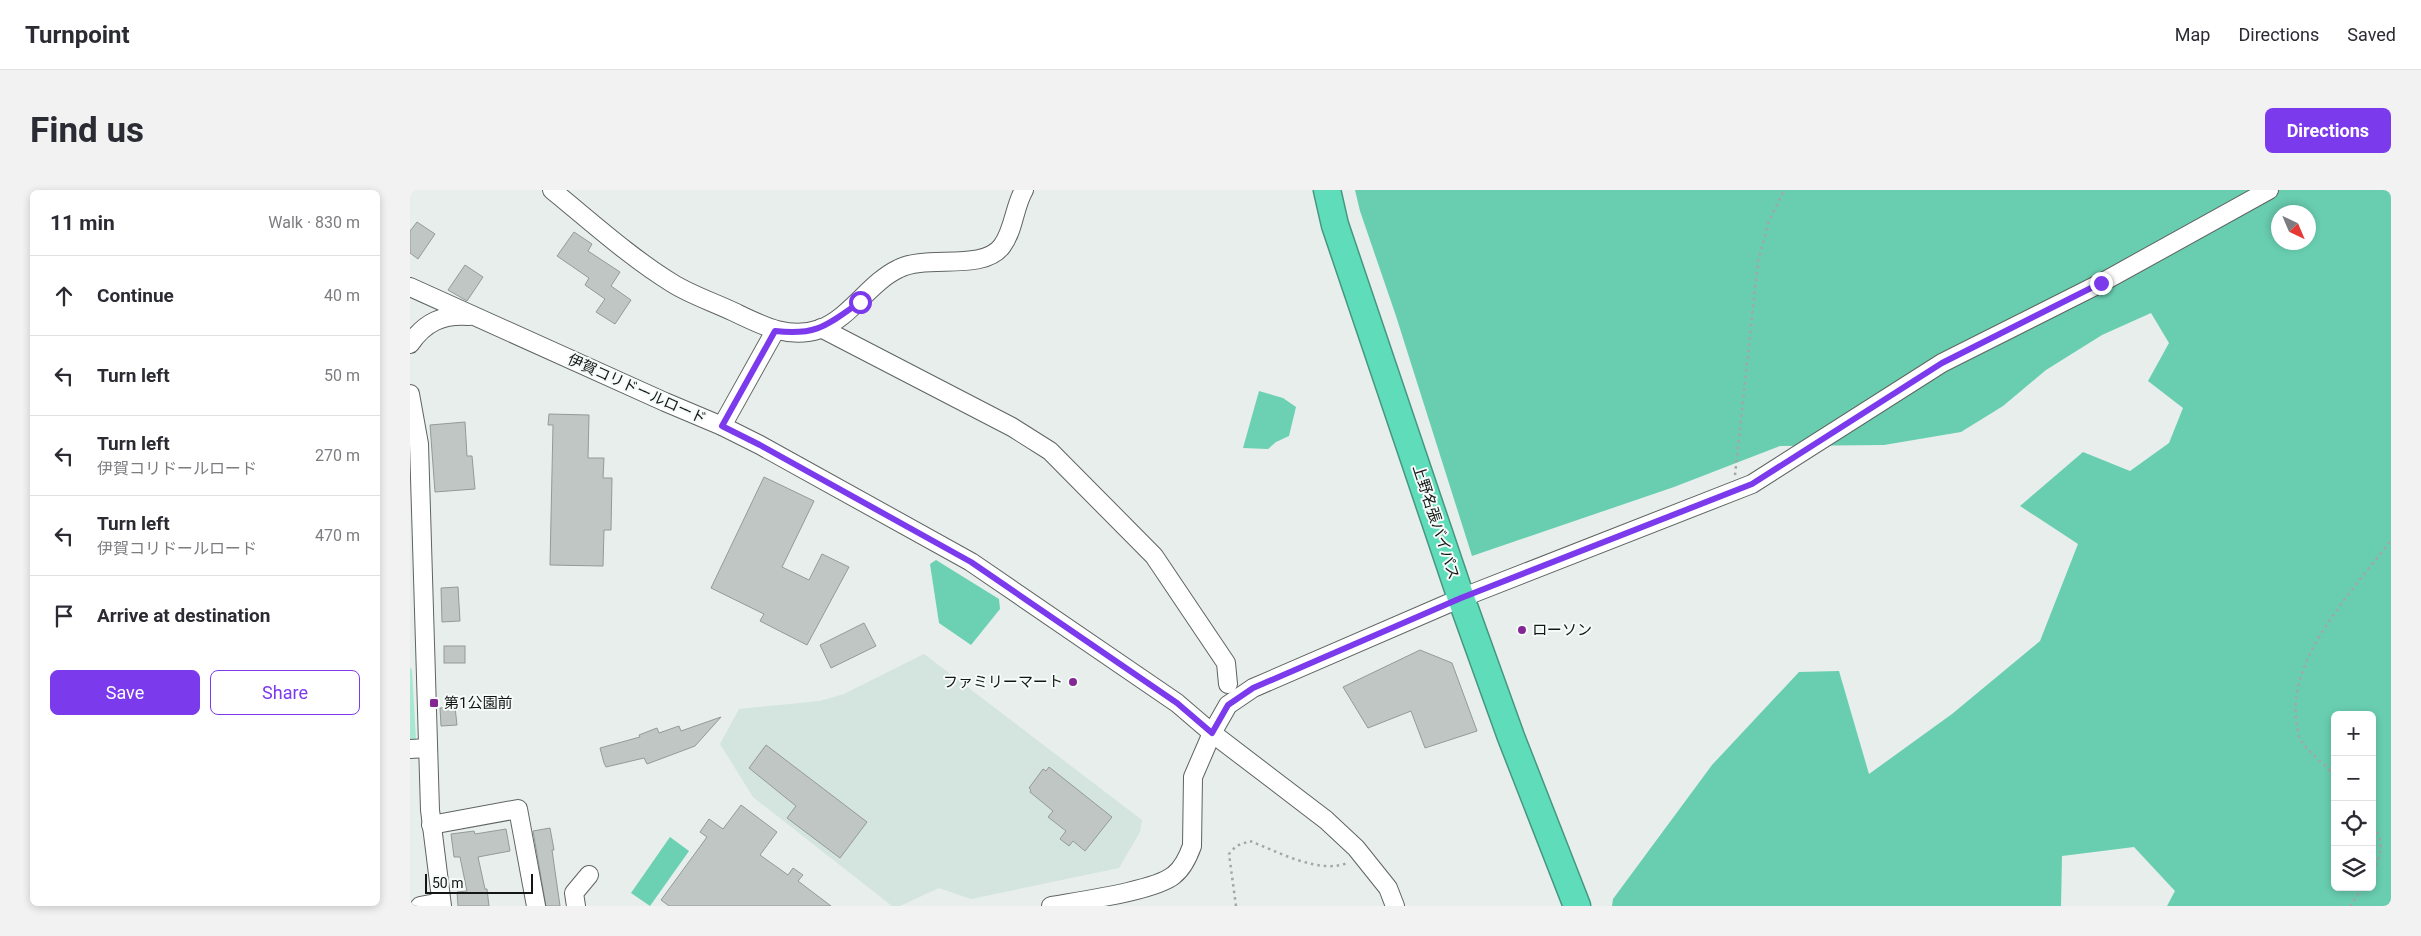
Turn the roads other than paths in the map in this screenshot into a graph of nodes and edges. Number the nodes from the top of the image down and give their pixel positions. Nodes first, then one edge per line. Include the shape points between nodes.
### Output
1 (552, 190) edge
2 (1024, 190) edge
3 (1327, 190) edge
4 (2269, 190) edge
5 (410, 286) edge
6 (475, 316) junction
7 (821, 328) junction
8 (775, 331) junction
9 (410, 344) edge
10 (410, 394) edge
11 (722, 426) junction
12 (1461, 598) junction
13 (418, 658) edge
14 (1228, 684) dead end
15 (1212, 733) junction
16 (428, 748) junction
17 (410, 749) edge
18 (431, 825) junction
19 (589, 875) dead end
20 (441, 904) edge
21 (420, 906) edge
22 (536, 906) edge
23 (576, 906) edge
24 (1051, 906) edge
25 (1395, 906) edge
26 (1577, 906) edge

1 - 8 street via 672,283
2 - 7 street via 1008,236 1002,247 991,256 963,261 923,261 899,268 878,282 860,302
3 - 12 highway, 上野名張バイパス via 1335,225
4 - 12 street via 2101,283 1942,363 1752,484
5 - 6 street, 伊賀コリドールロード
6 - 9 street via 449,316 430,322
6 - 11 street, 伊賀コリドールロード
7 - 8 street via 804,332
7 - 14 street via 1012,427 1050,451 1154,556 1226,663
8 - 11 street
10 - 13 street via 419,444
11 - 15 street, 伊賀コリドールロード via 971,562 1177,703
12 - 15 street via 1253,688 1228,705
12 - 26 highway, 上野名張バイパス via 1511,738
13 - 16 street
15 - 24 street via 1194,777 1192,846 1175,875 1155,885
15 - 25 street, 伊賀コリドールロード via 1326,820 1388,888
16 - 17 street
16 - 18 street
18 - 20 street
18 - 22 street via 518,809
19 - 23 street via 574,893
20 - 21 street

